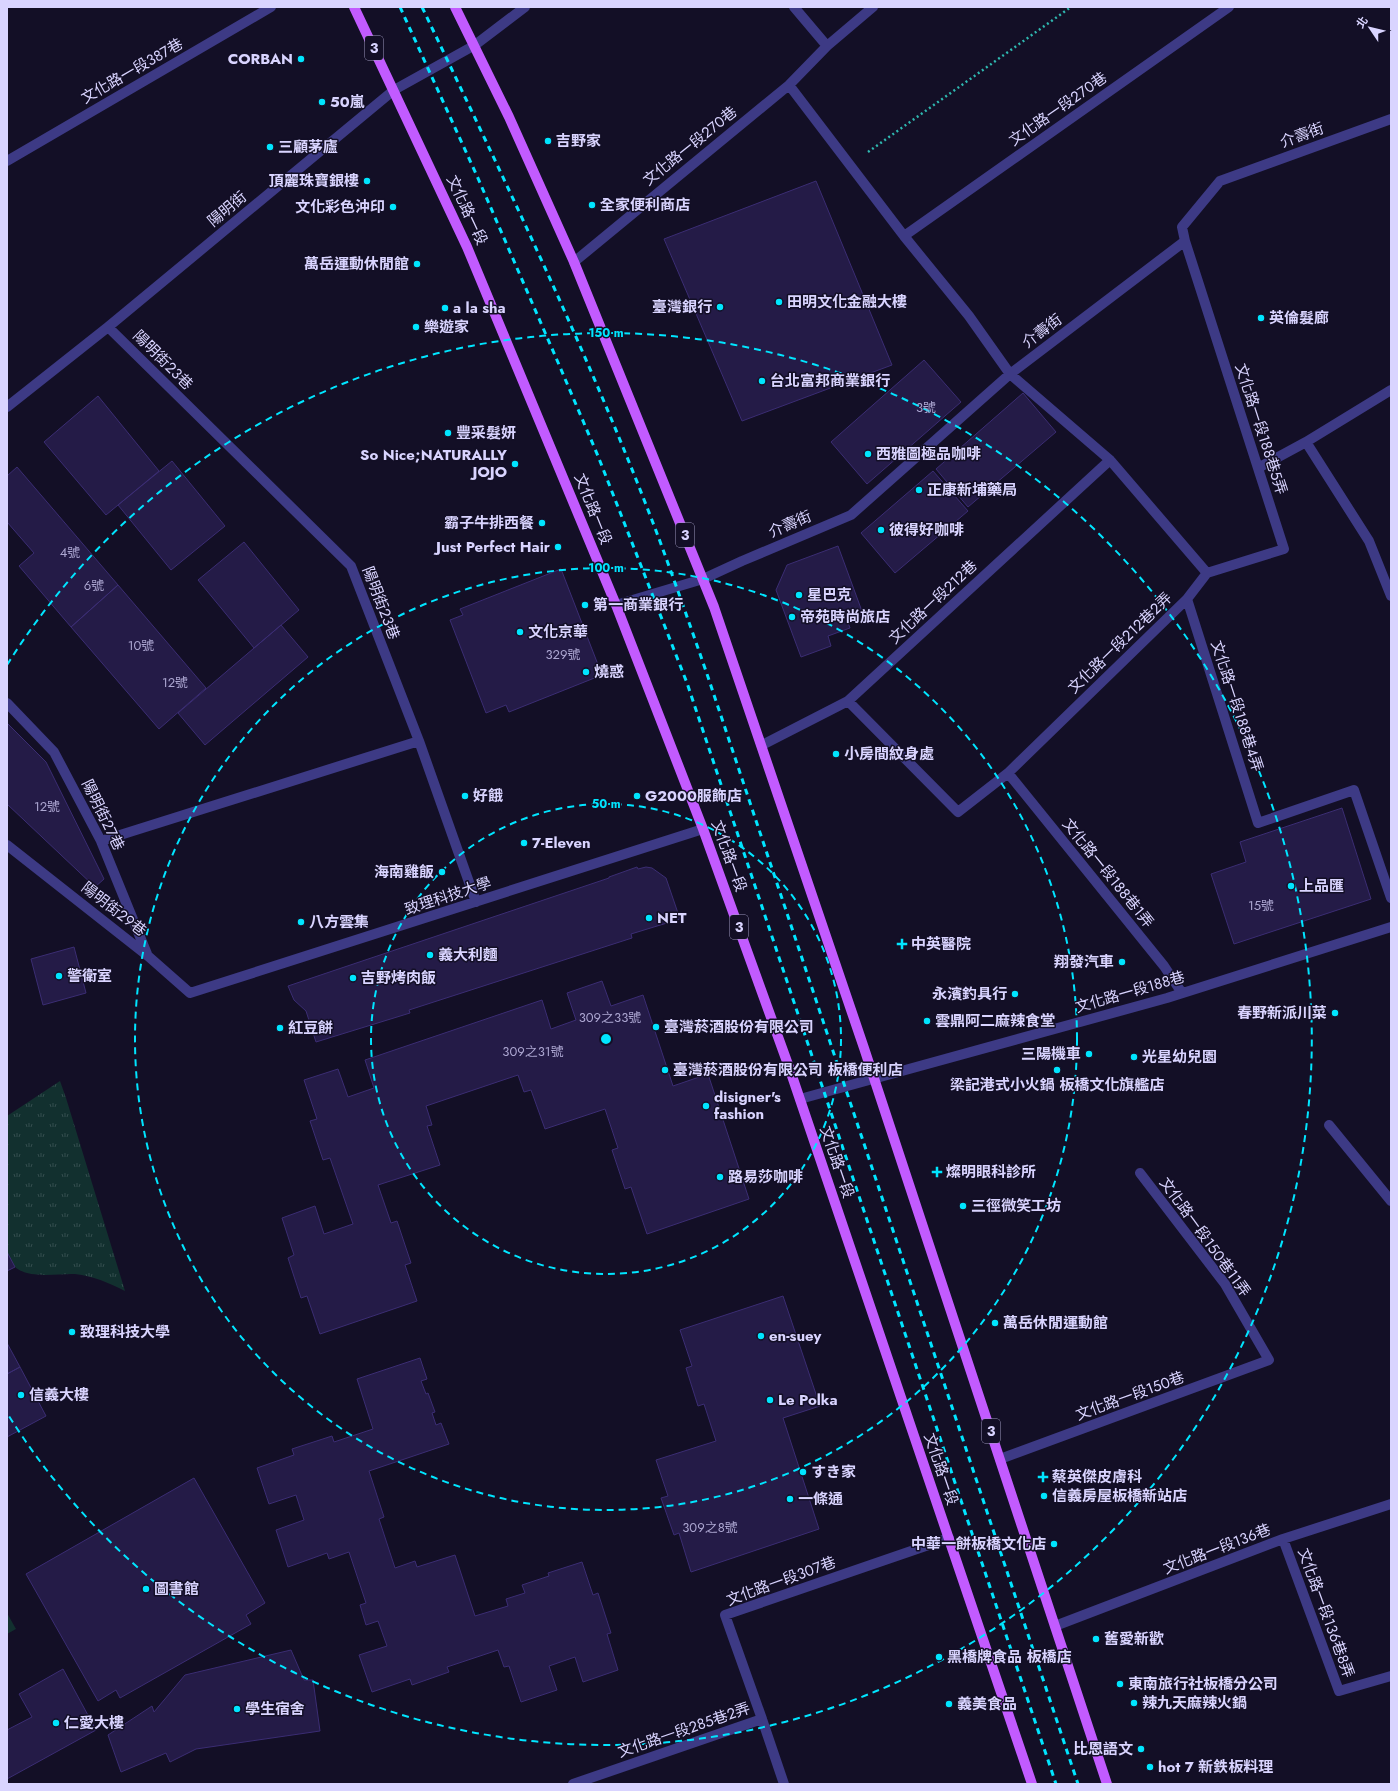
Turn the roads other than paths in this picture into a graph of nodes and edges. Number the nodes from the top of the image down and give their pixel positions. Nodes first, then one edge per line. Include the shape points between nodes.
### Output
1 (271, 7) edge
2 (354, 7) edge
3 (455, 7) edge
4 (525, 7) edge
5 (794, 7) edge
6 (873, 7) edge
7 (1229, 7) edge
8 (475, 45) junction
9 (827, 46) junction
10 (789, 85) junction
11 (394, 90) junction
12 (1391, 119) edge
13 (7, 162) edge
14 (904, 236) junction
15 (1185, 241) junction
16 (574, 262) junction
17 (108, 327) junction
18 (1010, 374) junction
19 (1391, 390) edge
20 (7, 407) edge
21 (1306, 442) junction
22 (1110, 460) junction
23 (1258, 468) junction
24 (1207, 573) junction
25 (703, 579) junction
26 (1391, 596) edge
27 (1187, 599) junction
28 (616, 605) junction
29 (848, 701) junction
30 (7, 703) edge
31 (418, 741) junction
32 (762, 745) junction
33 (1008, 773) junction
34 (703, 830) junction
35 (100, 841) junction
36 (9, 848) edge
37 (1391, 898) edge
38 (476, 902) junction
39 (1391, 927) edge
40 (148, 956) junction
41 (201, 990) joint
42 (1182, 993) junction
43 (875, 1079) junction
44 (800, 1099) junction
45 (1329, 1125) dead end
46 (1140, 1173) dead end
47 (1391, 1201) edge
48 (1270, 1360) joint
49 (1000, 1459) junction
50 (1391, 1504) edge
51 (949, 1538) junction
52 (1283, 1539) junction
53 (1055, 1626) junction
54 (1391, 1676) edge
55 (762, 1719) junction
56 (573, 1784) edge
57 (784, 1784) edge
58 (1032, 1784) edge
59 (1107, 1784) edge

1 - 13 street, 文化路一段387巷
2 - 11 main road, 文化路一段 / 3
3 - 8 main road, 3
4 - 8 street, 陽明街
5 - 9 street
6 - 9 street, 文化路一段270巷
7 - 14 street, 文化路一段270巷
8 - 11 street, 陽明街
8 - 16 main road, 3
9 - 10 street, 文化路一段270巷
10 - 14 street
10 - 16 street, 文化路一段270巷
11 - 17 street, 陽明街
11 - 28 main road, 文化路一段 / 3 via 467,247
12 - 15 street, 介壽街 via 1220,181 1182,227
14 - 18 street via 969,316
15 - 18 street, 介壽街
15 - 23 street, 文化路一段188巷5弄
16 - 25 main road, 3
17 - 20 street, 陽明街
17 - 31 street, 陽明街23巷 via 351,566
18 - 22 street
18 - 25 street, 介壽街 via 851,515
19 - 21 street
21 - 23 street
21 - 26 street via 1369,541
22 - 24 street
22 - 29 street, 文化路一段212巷
23 - 24 street, 文化路一段188巷5弄 via 1284,549
24 - 27 street, 文化路一段212巷2弄
25 - 28 street, 介壽街
25 - 32 main road, 3
27 - 33 street, 文化路一段212巷2弄
27 - 37 street, 文化路一段188巷4弄 via 1258,823 1354,790
28 - 34 main road, 文化路一段 / 3
29 - 32 street, 文化路一段212巷
29 - 33 street, 文化路一段212巷2弄 via 958,812
30 - 35 street, 陽明街27巷 via 54,752
31 - 35 street
31 - 38 street, 陽明街23巷
32 - 43 main road, 3
33 - 42 street, 文化路一段188巷1弄 via 1164,966
34 - 38 street, 致理科技大學
34 - 44 main road, 文化路一段 / 3
35 - 40 street, 陽明街27巷
36 - 40 street, 陽明街29巷
38 - 41 street, 致理科技大學
39 - 42 street, 文化路一段188巷
40 - 41 street, 陽明街29巷 via 190,993
42 - 43 street, 文化路一段188巷
43 - 44 street, 文化路一段188巷
43 - 49 main road, 3
44 - 51 main road, 文化路一段 / 3
45 - 47 street
46 - 48 street, 文化路一段150巷11弄 via 1224,1284
48 - 49 street, 文化路一段150巷
49 - 53 main road, 3
50 - 52 street, 文化路一段136巷
51 - 55 street, 文化路一段307巷 via 725,1615
51 - 58 main road, 文化路一段 / 3
52 - 53 street, 文化路一段136巷
52 - 54 street, 文化路一段136巷8弄 via 1340,1691
53 - 59 main road, 3
55 - 56 street, 文化路一段285巷2弄
55 - 57 street, 文化路一段285巷2弄

